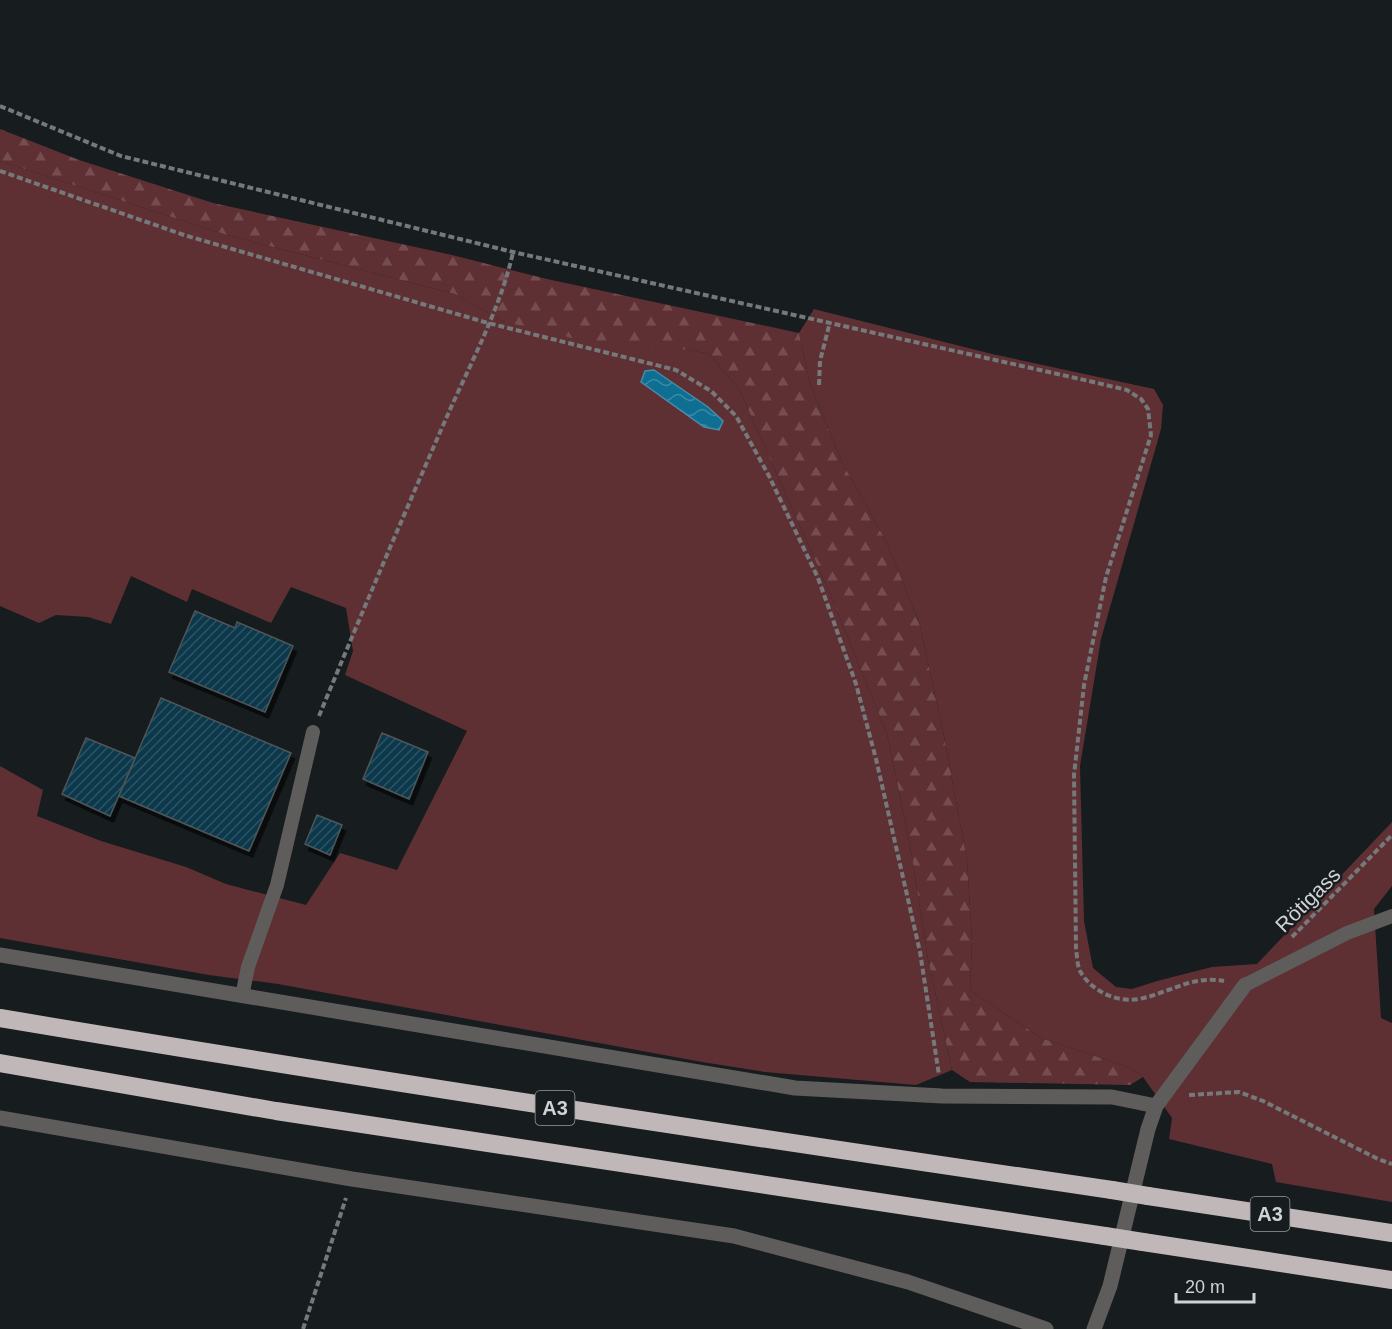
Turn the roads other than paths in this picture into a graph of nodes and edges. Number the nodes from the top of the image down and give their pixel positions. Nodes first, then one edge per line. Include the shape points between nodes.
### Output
1 (313, 732) road end
2 (1392, 916) edge
3 (0, 955) edge
4 (1245, 985) joint
5 (242, 996) junction
6 (0, 1018) edge
7 (0, 1063) edge
8 (1159, 1101) junction
9 (0, 1118) edge
10 (1392, 1233) edge
11 (1392, 1280) edge
12 (1046, 1329) edge
13 (1094, 1329) edge

1 - 5 lane via 277,885
2 - 4 lane via 1347,933
3 - 5 street
4 - 8 street
5 - 8 street via 795,1088 942,1096 1112,1096
6 - 10 highway, A3, bridge via 548,1107
7 - 11 highway, A3, bridge via 276,1111
8 - 13 street via 1148,1129 1110,1286
9 - 12 street via 352,1179 734,1236 908,1282

